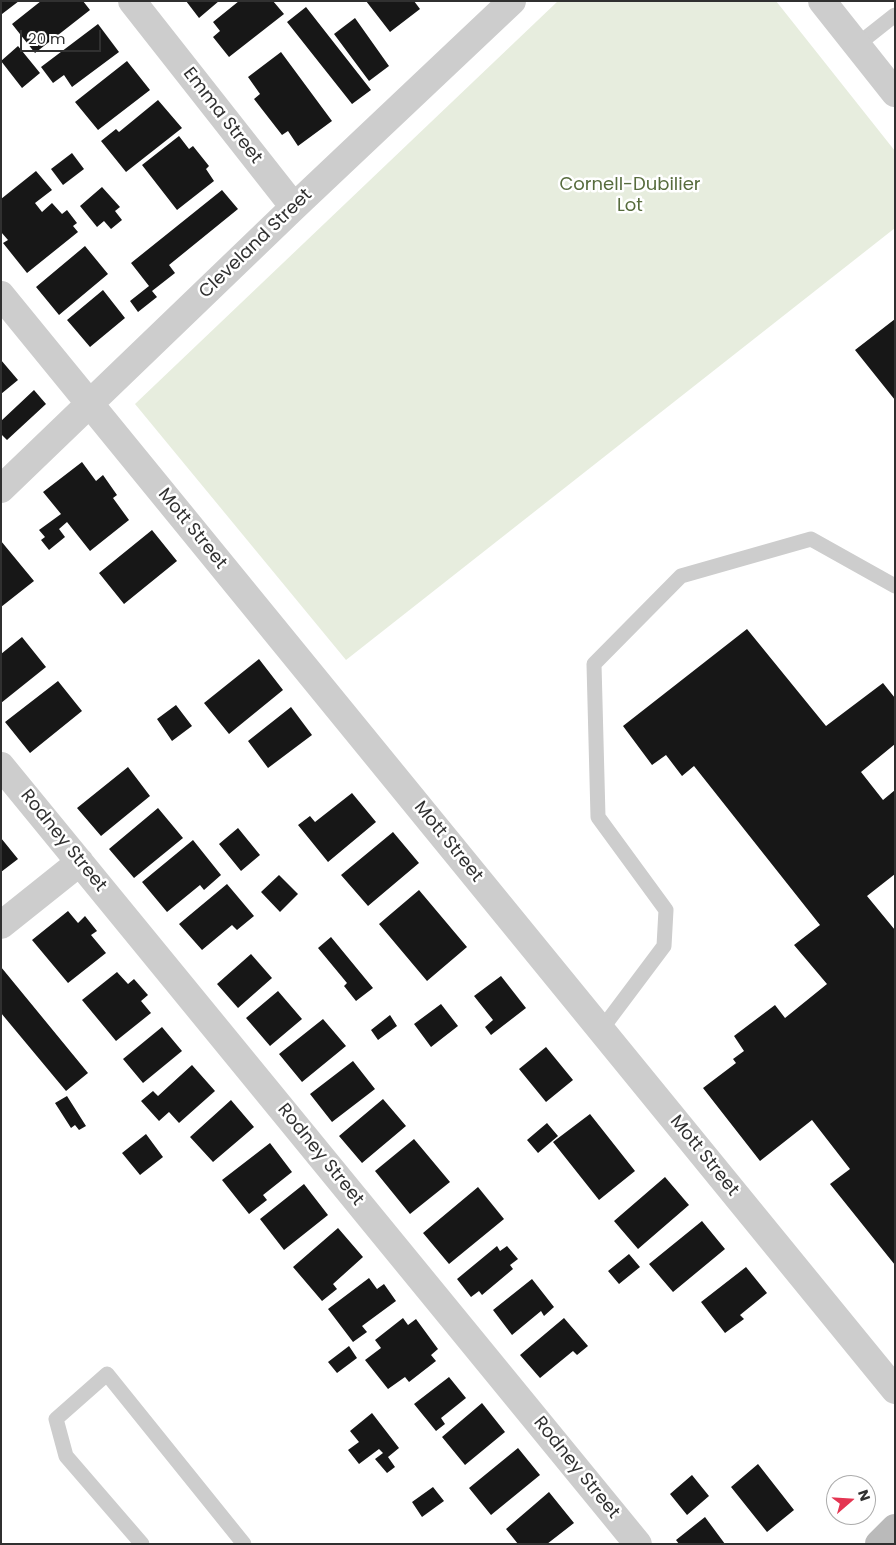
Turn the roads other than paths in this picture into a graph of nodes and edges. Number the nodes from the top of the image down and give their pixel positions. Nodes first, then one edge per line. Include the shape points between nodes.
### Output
1 (132, 1) edge
2 (822, 1) edge
3 (495, 7) edge
4 (895, 15) edge
5 (857, 45) junction
6 (895, 93) edge
7 (294, 207) junction
8 (1, 295) edge
9 (90, 404) junction
10 (1, 489) edge
11 (895, 586) edge
12 (1, 766) edge
13 (80, 862) junction
14 (1, 925) edge
15 (601, 1030) junction
16 (895, 1390) edge
17 (895, 1528) edge
18 (142, 1544) edge
19 (244, 1544) edge
20 (638, 1544) edge
21 (880, 1544) edge

1 - 7 street, Emma Street
2 - 5 street
3 - 7 street, Cleveland Street
4 - 5 lane
5 - 6 street
7 - 9 street, Cleveland Street
8 - 9 street, Mott Street
9 - 10 street, Cleveland Street
9 - 15 street, Mott Street
11 - 15 lane via 811,539 681,576 594,664 598,817 666,910 664,946
12 - 13 street, Rodney Street
13 - 14 street
13 - 20 street, Rodney Street
15 - 16 street, Mott Street
17 - 21 main road
18 - 19 lane via 66,1456 56,1419 107,1374

